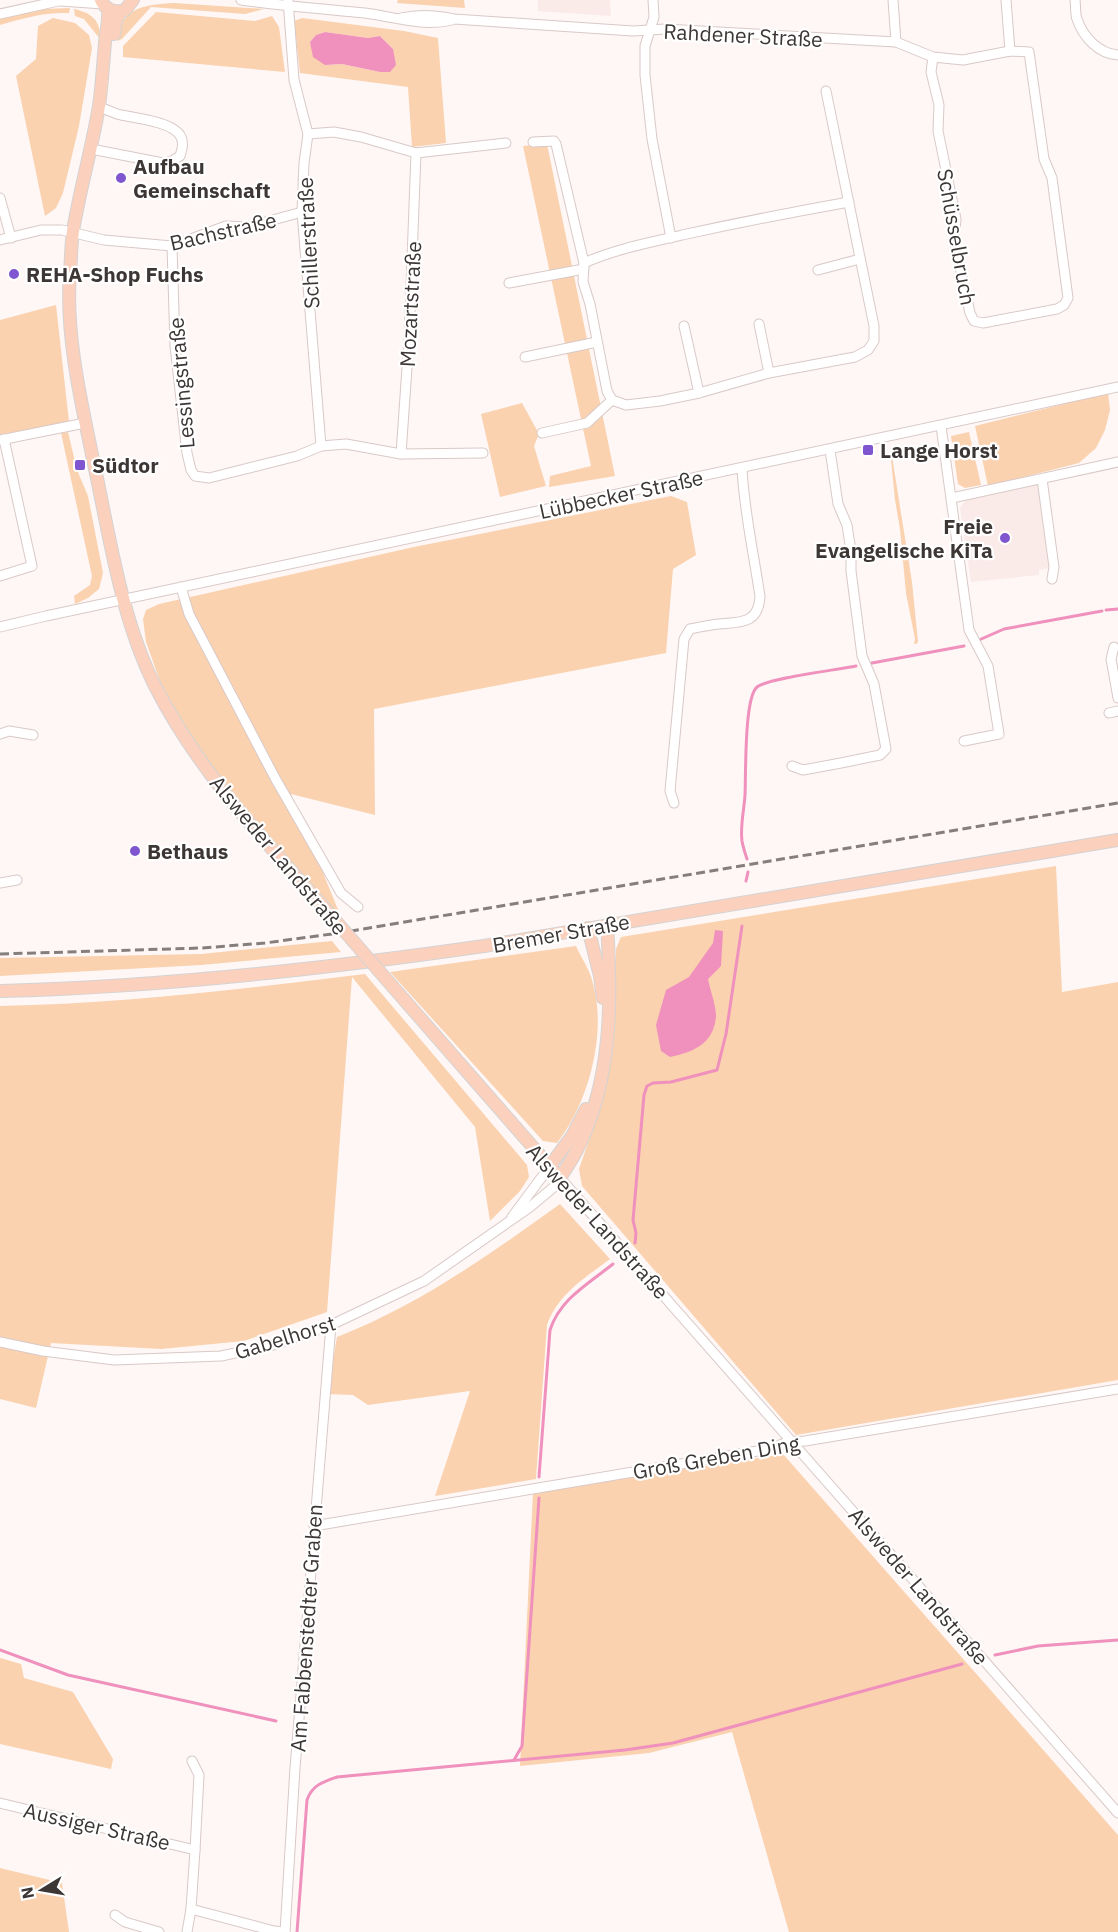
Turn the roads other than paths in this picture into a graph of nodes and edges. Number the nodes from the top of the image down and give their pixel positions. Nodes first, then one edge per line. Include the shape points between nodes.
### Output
1 (62, 0) edge
2 (136, 0) edge
3 (241, 0) edge
4 (653, 0) edge
5 (893, 0) edge
6 (1006, 0) edge
7 (1075, 0) edge
8 (288, 3) edge
9 (108, 6) edge
10 (0, 14) edge
11 (649, 30) junction
12 (896, 42) junction
13 (1010, 51) junction
14 (1029, 52) joint
15 (1113, 55) edge
16 (933, 57) junction
17 (826, 91) dead end
18 (99, 107) junction
19 (308, 134) junction
20 (506, 142) dead end
21 (532, 142) dead end
22 (91, 149) junction
23 (416, 153) junction
24 (0, 198) edge
25 (849, 202) junction
26 (302, 212) junction
27 (73, 232) junction
28 (11, 238) junction
29 (671, 238) junction
30 (0, 240) edge
31 (172, 246) junction
32 (860, 259) junction
33 (584, 266) junction
34 (818, 270) dead end
35 (509, 283) dead end
36 (759, 324) dead end
37 (684, 326) dead end
38 (597, 342) junction
39 (525, 357) dead end
40 (769, 373) junction
41 (1118, 387) edge
42 (699, 393) junction
43 (612, 400) junction
44 (85, 423) junction
45 (941, 426) junction
46 (542, 433) dead end
47 (2, 440) edge
48 (321, 446) junction
49 (830, 450) junction
50 (483, 453) dead end
51 (401, 454) junction
52 (1118, 462) edge
53 (742, 468) junction
54 (1042, 479) junction
55 (952, 498) junction
56 (0, 576) edge
57 (1052, 579) dead end
58 (181, 587) junction
59 (124, 599) junction
60 (0, 627) edge
61 (1114, 647) dead end
62 (1118, 698) edge
63 (0, 734) edge
64 (33, 735) dead end
65 (964, 741) dead end
66 (792, 766) dead end
67 (674, 802) dead end
68 (1118, 840) edge
69 (16, 880) dead end
70 (0, 883) edge
71 (358, 907) dead end
72 (607, 925) junction
73 (588, 928) junction
74 (0, 991) edge
75 (549, 1166) junction
76 (560, 1178) junction
77 (508, 1223) junction
78 (331, 1325) junction
79 (0, 1342) edge
80 (1118, 1389) edge
81 (791, 1441) junction
82 (314, 1526) junction
83 (192, 1761) dead end
84 (0, 1803) edge
85 (1118, 1813) edge
86 (195, 1850) junction
87 (191, 1909) junction
88 (115, 1916) dead end
89 (159, 1932) edge
90 (187, 1932) edge
91 (285, 1932) edge

1 - 9 street
1 - 10 street
2 - 9 main road via 129,6
3 - 8 street, Rahdener Straße
4 - 11 street via 654,17
5 - 12 street
6 - 13 street
7 - 15 street via 1076,18 1088,40
8 - 11 street, Rahdener Straße via 414,22 454,19
8 - 19 street, Schillerstraße via 294,80
9 - 18 main road, Alsweder Landstraße via 116,20
11 - 12 street, Rahdener Straße
11 - 29 street via 645,75 652,139
12 - 16 street, Rahdener Straße
13 - 14 street, Rahdener Straße
13 - 16 street, Rahdener Straße via 963,60
14 - 16 street, Schüsselbruch via 1044,159 1052,177 1068,298 1057,309 983,323 974,321 970,314 954,239 956,219 938,131 939,105 931,72
17 - 25 street
18 - 22 main road, Alsweder Landstraße
18 - 22 street via 164,124 176,130 183,146 180,156 163,163
19 - 23 street via 334,132
19 - 26 street, Schillerstraße
20 - 23 street
21 - 33 street via 550,140 556,144
22 - 27 main road, Alsweder Landstraße
23 - 51 street, Mozartstraße
24 - 28 street
25 - 29 street
25 - 32 street
26 - 31 street, Bachstraße via 247,227 226,226
26 - 48 street, Schillerstraße
27 - 28 street, Bachstraße via 41,230
27 - 31 street, Bachstraße via 104,240
27 - 44 main road, Alsweder Landstraße via 69,280 72,338
28 - 30 street, Bachstraße
29 - 33 street via 600,256
31 - 48 street, Lessingstraße via 175,346 187,453 195,476 209,478 297,456
32 - 34 street
32 - 40 street via 874,326 874,341 868,350 855,357
33 - 35 street
33 - 38 street
36 - 40 street
37 - 42 street
38 - 39 street
38 - 43 street
40 - 42 street
41 - 45 street, Lübbecker Straße
42 - 43 street via 626,405
43 - 46 street via 587,423
44 - 47 street
44 - 59 main road, Alsweder Landstraße
45 - 49 street, Lübbecker Straße
45 - 55 street
47 - 56 street via 32,566
48 - 51 street, Lessingstraße via 345,444
49 - 53 street, Lübbecker Straße
49 - 66 street via 838,504 847,525 851,551 861,656 874,684 886,749 880,755 803,770
50 - 51 street, Lessingstraße
52 - 54 street
53 - 58 street, Lübbecker Straße
53 - 67 street via 759,606 750,619 690,629 684,639 670,791
54 - 55 street
54 - 57 street via 1054,567
55 - 65 street via 969,630 988,666 999,734
58 - 59 street, Lübbecker Straße
58 - 71 street via 189,614 275,778 340,893
59 - 60 street, Lübbecker Straße
59 - 75 main road, Alsweder Landstraße, bridge via 154,684 183,737 211,775
61 - 62 street via 1111,659
63 - 64 street via 9,731
68 - 72 main road, Bremer Straße
69 - 70 street
72 - 73 main road, Bremer Straße
72 - 76 main road via 607,1048 585,1132
73 - 74 main road, Bremer Straße via 392,959 267,973
73 - 75 main road via 604,1008 602,1049 586,1111
75 - 76 main road, Alsweder Landstraße
75 - 77 street, Gabelhorst
76 - 77 street, Gabelhorst
76 - 81 street, Alsweder Landstraße
77 - 78 street, Gabelhorst via 424,1281
78 - 79 street, Gabelhorst via 273,1345 221,1356 114,1360
78 - 82 street, Am Fabbenstedter Graben
80 - 81 street, Groß Greben Ding
81 - 82 street, Groß Greben Ding via 775,1448
81 - 85 street, Alsweder Landstraße
82 - 91 street, Am Fabbenstedter Graben
83 - 86 street, Aussiger Straße via 199,1775
84 - 86 street, Aussiger Straße
86 - 87 street, Aussiger Straße
87 - 90 street, Aussiger Straße
87 - 91 street
88 - 89 street via 124,1923

